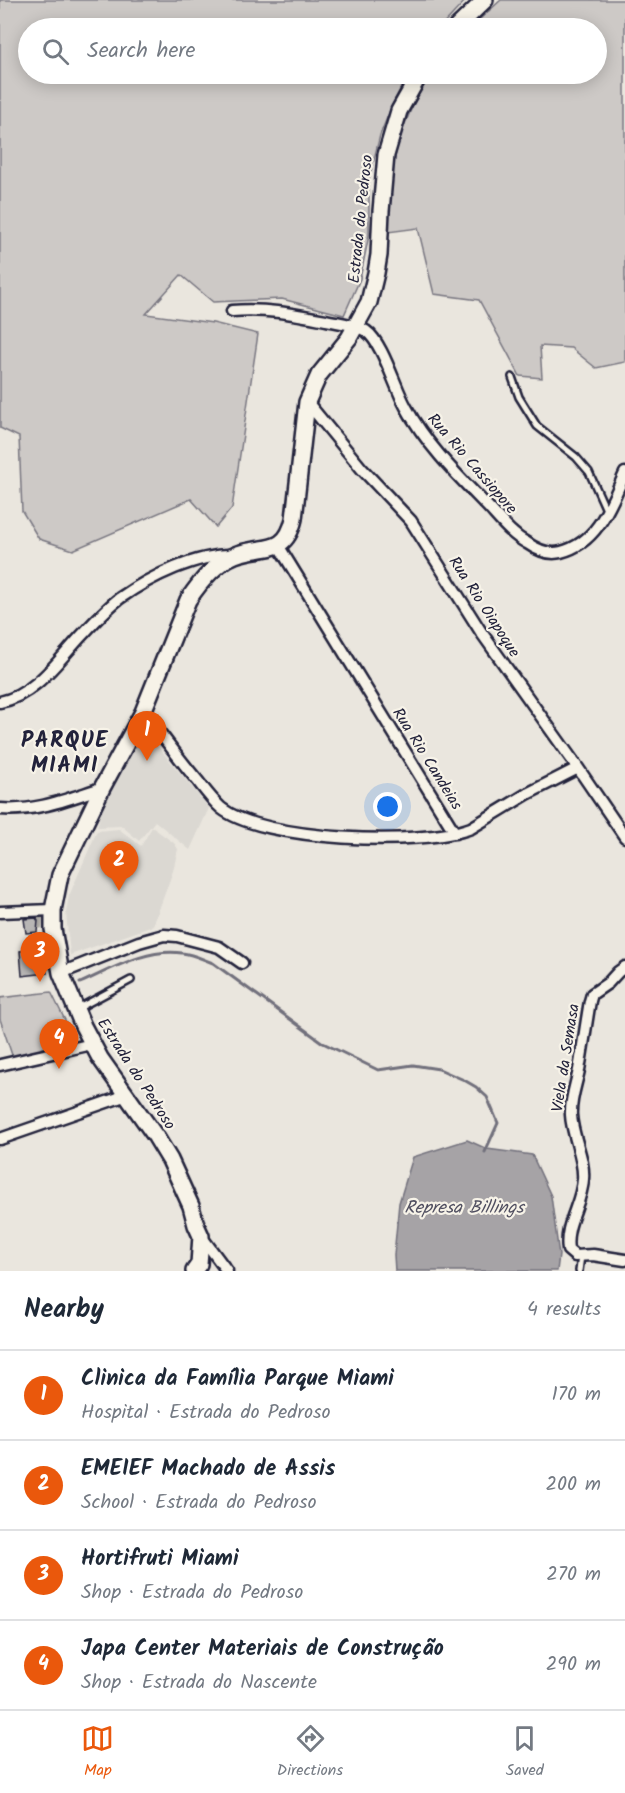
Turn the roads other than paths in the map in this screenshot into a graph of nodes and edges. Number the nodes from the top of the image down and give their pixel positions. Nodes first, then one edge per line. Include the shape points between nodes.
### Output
1 (485, 0) edge
2 (466, 18) edge
3 (414, 84) edge
4 (231, 311) dead end
5 (357, 326) junction
6 (512, 377) dead end
7 (307, 402) junction
8 (625, 473) edge
9 (607, 512) junction
10 (278, 545) junction
11 (235, 555) junction
12 (0, 702) edge
13 (143, 712) junction
14 (578, 768) junction
15 (102, 788) junction
16 (0, 809) edge
17 (455, 833) junction
18 (625, 837) edge
19 (53, 910) junction
20 (0, 912) edge
21 (242, 963) dead end
22 (625, 967) edge
23 (61, 973) junction
24 (131, 980) dead end
25 (76, 1010) junction
26 (92, 1044) junction
27 (0, 1065) edge
28 (127, 1095) junction
29 (0, 1139) edge
30 (201, 1236) junction
31 (581, 1256) junction
32 (625, 1260) edge
33 (194, 1271) edge
34 (227, 1271) edge
35 (579, 1271) edge

1 - 2 main road
3 - 5 main road, Estrada do Pedroso via 399,111 386,155 376,273 369,302
4 - 5 street via 265,310
5 - 7 main road, Estrada do Pedroso via 319,375
5 - 9 street, Rua Rio Cassiopore via 377,344 405,407 424,435 526,543 554,553 563,551 592,534
6 - 9 lane via 537,426 589,472
7 - 10 main road, Estrada do Pedroso via 294,519 288,536
7 - 14 street, Rua Rio Oiapoque via 362,470 411,521 480,632
8 - 9 street, Rua Rio Cassiopore
10 - 11 main road, Estrada do Pedroso
10 - 17 street, Rua Rio Candeias
11 - 12 street via 202,558 129,593 25,692
11 - 13 main road, Estrada do Pedroso via 206,576 189,600
13 - 15 main road, Estrada do Pedroso
13 - 17 street, Rua Rio Candeias via 221,807 251,823 339,838
14 - 17 street via 471,828
14 - 18 street, Rua Rio Oiapoque
15 - 16 street via 33,809
15 - 19 main road, Estrada do Pedroso via 60,875
19 - 20 street
19 - 23 main road, Estrada do Pedroso
21 - 23 street via 219,947 164,935
22 - 31 street, Viela da Semasa via 591,997 572,1104 572,1123 584,1174 567,1244 571,1254
23 - 25 main road, Estrada do Pedroso
24 - 25 lane
25 - 26 main road, Estrada do Pedroso
26 - 27 street
26 - 28 main road, Estrada do Pedroso
28 - 29 street
28 - 30 main road, Estrada do Pedroso via 170,1160
30 - 33 main road, Estrada do Pedroso via 199,1264
30 - 34 street
31 - 32 street
31 - 35 lane

